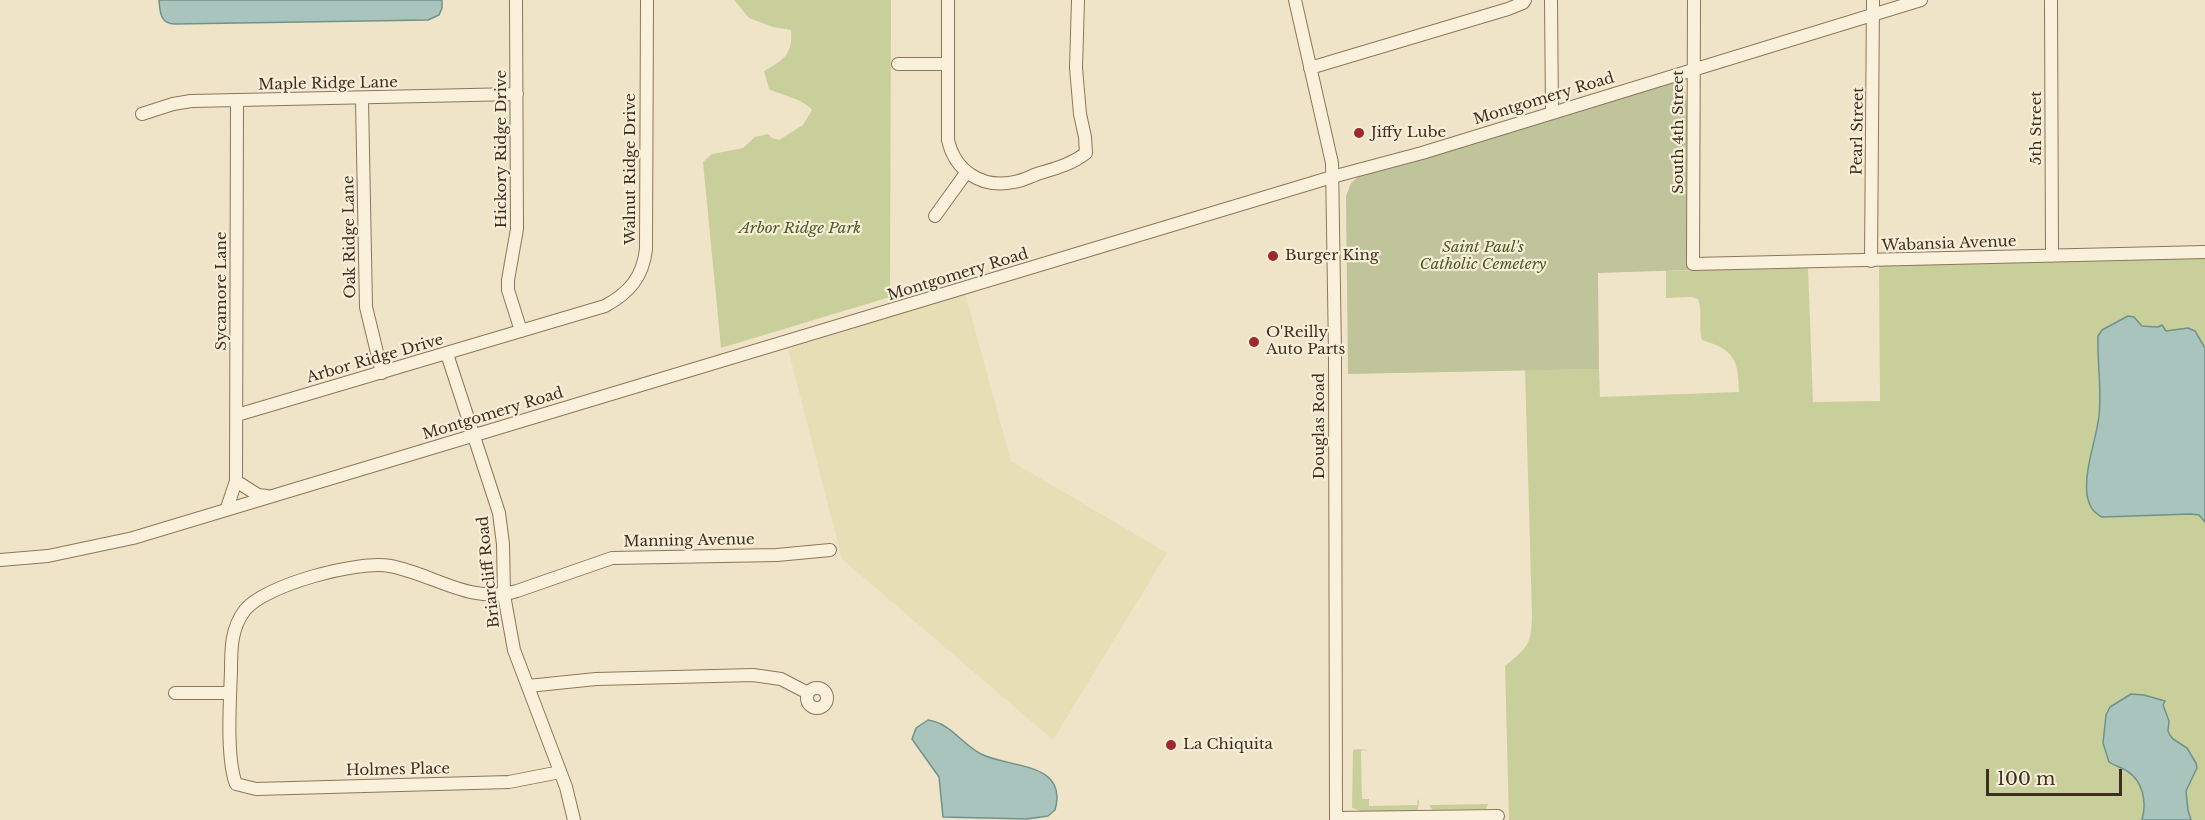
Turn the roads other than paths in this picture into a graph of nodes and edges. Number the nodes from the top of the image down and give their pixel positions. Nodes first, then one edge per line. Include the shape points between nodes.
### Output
1 (516, 0) edge
2 (647, 0) edge
3 (948, 0) edge
4 (1078, 0) edge
5 (1295, 0) edge
6 (1525, 0) edge
7 (1551, 0) edge
8 (1694, 0) edge
9 (1873, 0) edge
10 (1921, 0) edge
11 (2051, 0) edge
12 (1873, 15) junction
13 (898, 64) dead end
14 (948, 64) junction
15 (1310, 68) junction
16 (1694, 68) junction
17 (516, 94) junction
18 (362, 99) junction
19 (237, 100) junction
20 (1551, 112) junction
21 (142, 114) dead end
22 (966, 173) junction
23 (1332, 177) junction
24 (935, 216) dead end
25 (2205, 252) edge
26 (2052, 256) junction
27 (1871, 261) junction
28 (1693, 264) joint
29 (521, 331) junction
30 (447, 354) junction
31 (382, 373) junction
32 (237, 415) junction
33 (473, 436) junction
34 (236, 481) junction
35 (267, 496) junction
36 (227, 508) junction
37 (830, 550) dead end
38 (0, 560) edge
39 (504, 595) junction
40 (528, 686) junction
41 (175, 693) dead end
42 (230, 693) junction
43 (808, 693) dead end
44 (560, 772) junction
45 (236, 784) joint
46 (1498, 816) dead end
47 (1336, 819) edge
48 (574, 820) edge

1 - 17 street, Hickory Ridge Drive
2 - 29 street, Walnut Ridge Drive via 646,249 640,274 628,291 605,306
3 - 14 street
4 - 22 street via 1076,68 1086,153 1075,162 1013,182 991,183
5 - 15 street, Douglas Road
6 - 15 street via 1508,9
7 - 20 street
8 - 16 street, South 4th Street
9 - 12 street, Pearl Street
10 - 12 street, Montgomery Road
11 - 26 street, 5th Street
12 - 16 street, Montgomery Road
12 - 27 street, Pearl Street
13 - 14 street
14 - 22 street via 948,140 950,152
15 - 23 street, Douglas Road
16 - 20 street, Montgomery Road
16 - 28 street, South 4th Street
17 - 18 street, Maple Ridge Lane
17 - 29 street, Hickory Ridge Drive via 517,229 508,290
18 - 19 street, Maple Ridge Lane
18 - 31 street, Oak Ridge Lane via 366,307
19 - 21 street, Maple Ridge Lane via 182,102
19 - 32 street, Sycamore Lane
20 - 23 street, Montgomery Road
22 - 24 street
23 - 33 street, Montgomery Road
23 - 47 street, Douglas Road
25 - 26 street, Wabansia Avenue
26 - 27 street, Wabansia Avenue
27 - 28 street, Wabansia Avenue
29 - 30 street, Arbor Ridge Drive
30 - 31 street, Arbor Ridge Drive
30 - 33 street, Briarcliff Road
31 - 32 street, Arbor Ridge Drive
32 - 34 street, Sycamore Lane
33 - 35 street, Montgomery Road
33 - 39 street, Briarcliff Road via 499,513
34 - 35 street via 258,495
34 - 36 street, Sycamore Lane
35 - 36 street, Montgomery Road
36 - 38 street, Montgomery Road via 86,549
37 - 39 street, Manning Avenue via 777,555 612,558
39 - 40 street, Briarcliff Road via 514,650
39 - 42 street, Manning Avenue via 467,592 405,570 377,565 293,583 269,592 242,615 231,644
40 - 43 street via 596,679 753,675 781,680
40 - 44 street, Briarcliff Road
41 - 42 street
42 - 45 street, Manning Avenue via 231,765
44 - 45 street, Holmes Place via 509,782 256,789
44 - 48 street, Briarcliff Road
46 - 47 street

